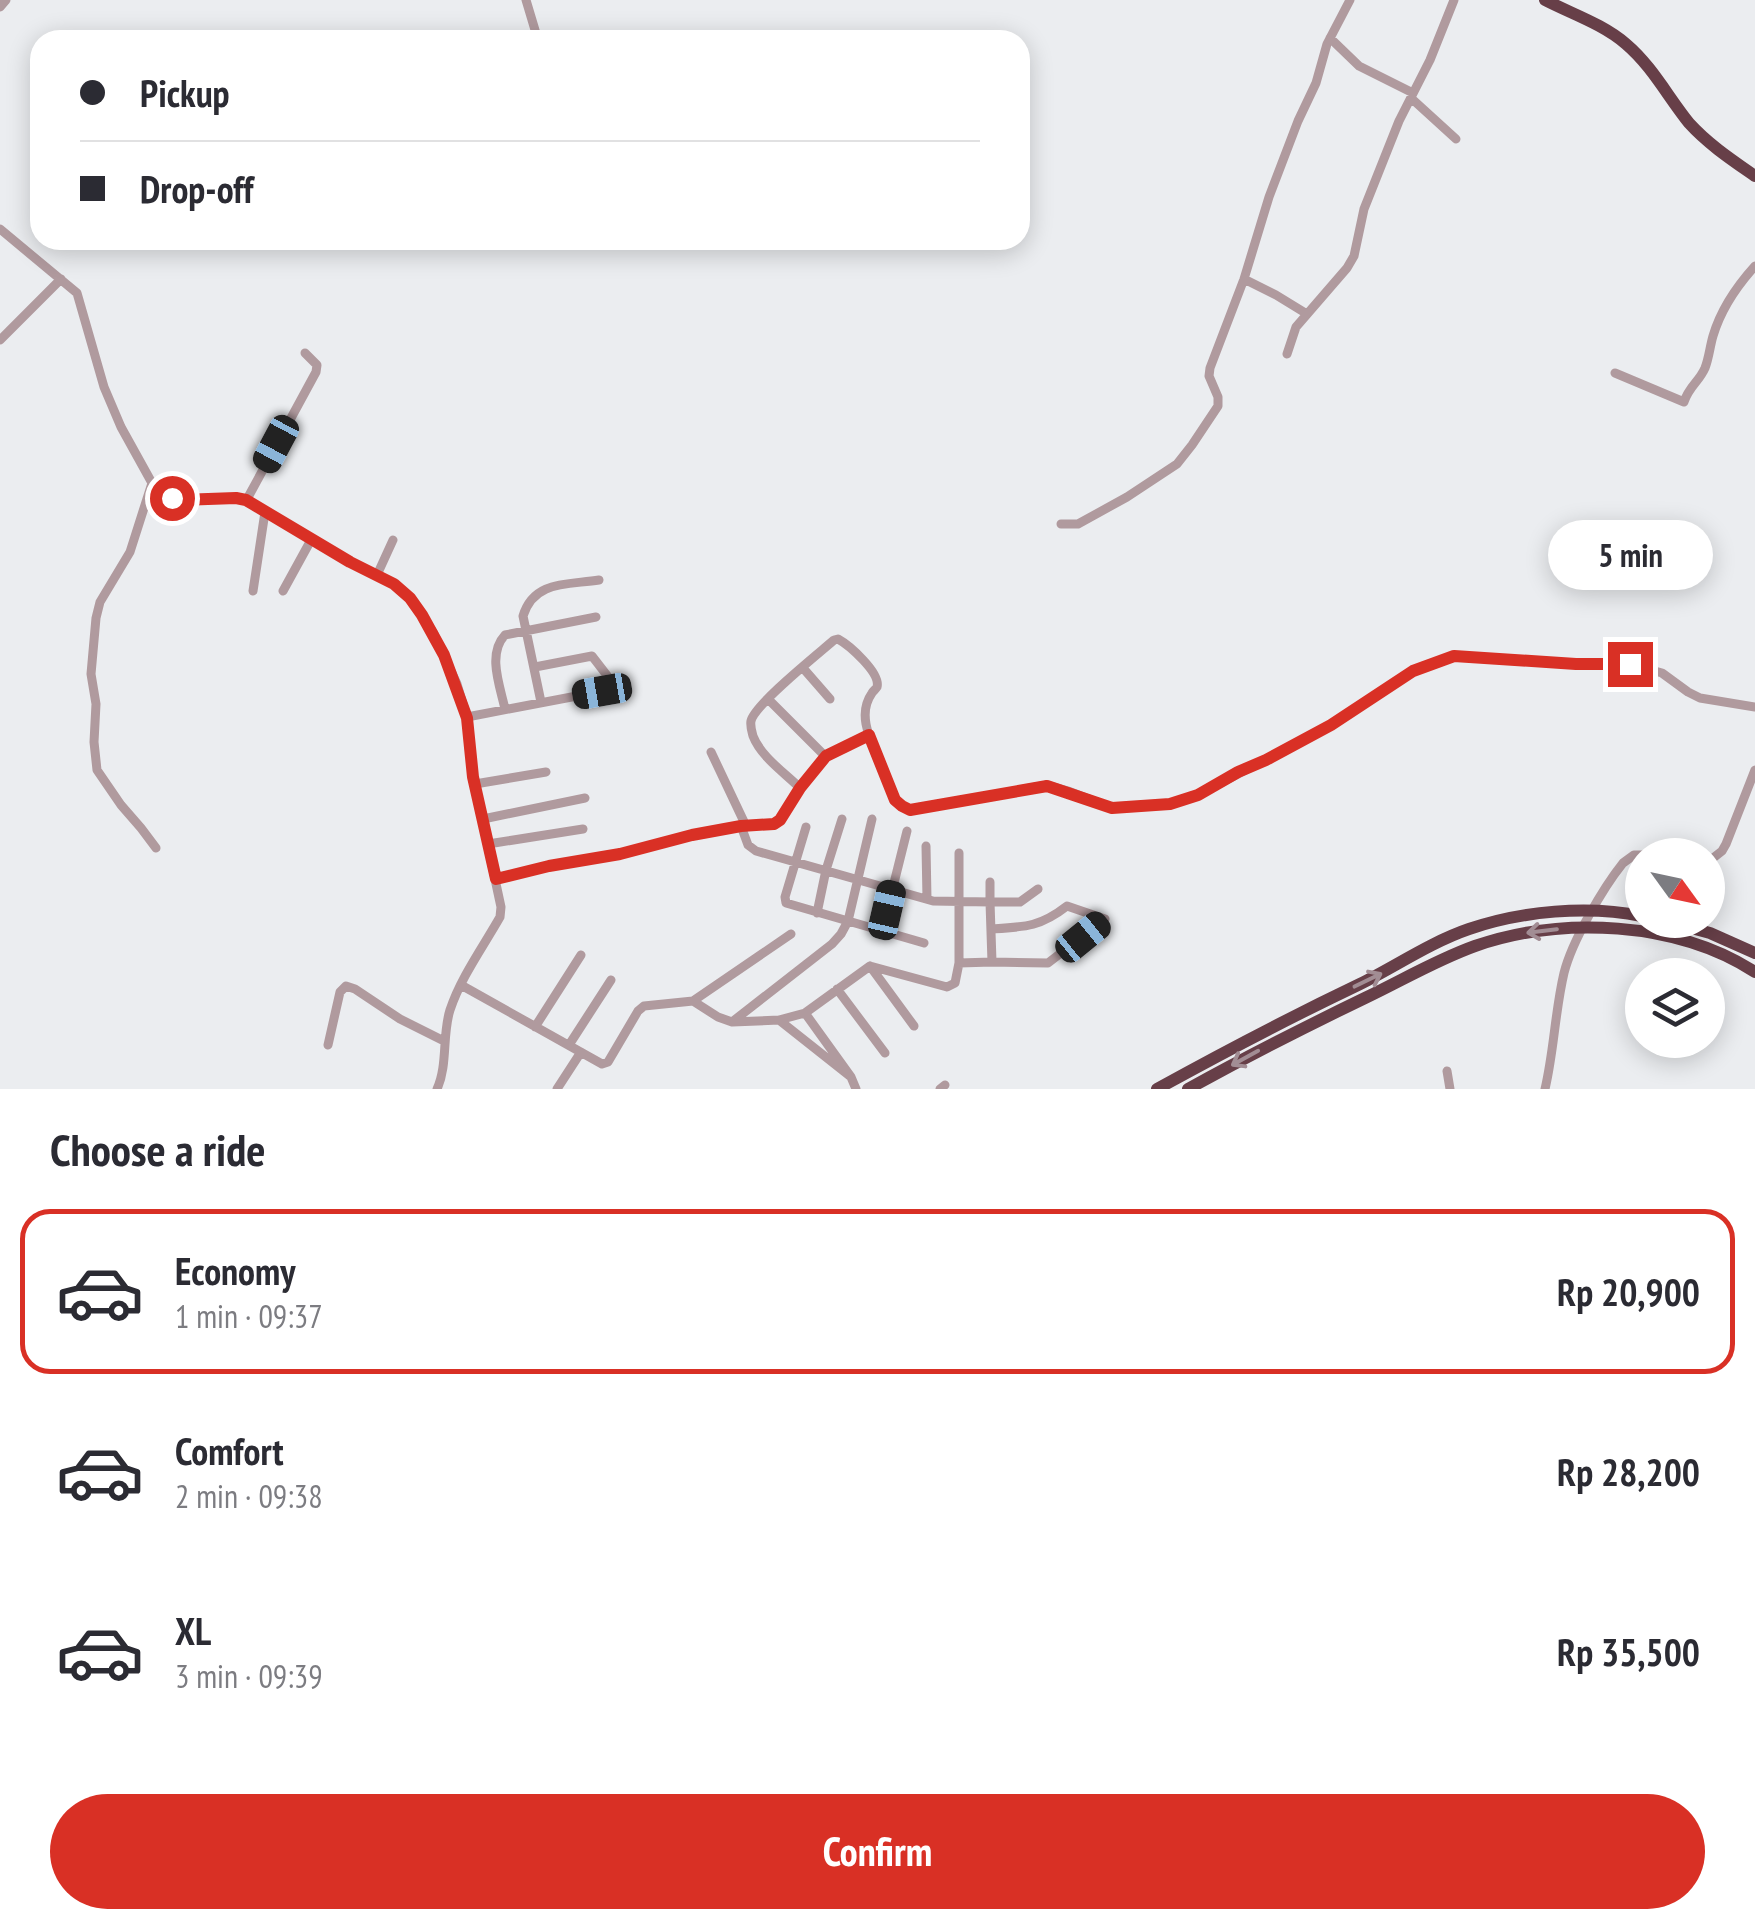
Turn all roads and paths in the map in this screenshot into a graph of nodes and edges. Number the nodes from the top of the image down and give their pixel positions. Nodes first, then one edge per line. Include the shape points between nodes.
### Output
1 (6, 0) edge
2 (526, 0) edge
3 (1350, 0) edge
4 (1454, 0) edge
5 (1545, 0) edge
6 (0, 7) edge
7 (535, 30) edge
8 (1330, 38) junction
9 (1412, 95) junction
10 (1456, 139) dead end
11 (1755, 176) edge
12 (0, 229) edge
13 (1755, 266) edge
14 (61, 278) junction
15 (1244, 279) junction
16 (1307, 314) junction
17 (0, 340) edge
18 (306, 354) dead end
19 (1288, 354) dead end
20 (1615, 372) dead end
21 (152, 483) junction
22 (246, 500) junction
23 (265, 512) junction
24 (1062, 524) dead end
25 (311, 540) junction
26 (393, 540) dead end
27 (377, 575) junction
28 (599, 580) dead end
29 (253, 590) dead end
30 (283, 590) dead end
31 (596, 617) dead end
32 (526, 631) junction
33 (535, 666) junction
34 (803, 668) junction
35 (768, 699) junction
36 (830, 699) dead end
37 (541, 702) junction
38 (1755, 707) edge
39 (505, 710) junction
40 (467, 718) junction
41 (869, 735) junction
42 (711, 752) dead end
43 (826, 756) junction
44 (1755, 770) edge
45 (546, 772) dead end
46 (475, 784) junction
47 (800, 788) junction
48 (586, 798) dead end
49 (483, 819) junction
50 (842, 819) dead end
51 (872, 820) dead end
52 (743, 826) junction
53 (806, 827) dead end
54 (583, 829) dead end
55 (907, 831) dead end
56 (488, 844) junction
57 (926, 846) dead end
58 (1725, 846) edge
59 (156, 848) dead end
60 (959, 853) dead end
61 (1625, 861) edge
62 (795, 862) junction
63 (826, 870) junction
64 (496, 879) junction
65 (858, 879) junction
66 (990, 882) dead end
67 (892, 889) junction
68 (1038, 889) dead end
69 (927, 900) junction
70 (957, 901) junction
71 (990, 902) junction
72 (817, 913) junction
73 (1625, 915) edge
74 (848, 921) junction
75 (991, 928) junction
76 (882, 931) junction
77 (791, 934) dead end
78 (1721, 938) edge
79 (924, 944) dead end
80 (1755, 953) edge
81 (581, 955) dead end
82 (992, 962) junction
83 (958, 963) junction
84 (870, 966) junction
85 (1755, 972) edge
86 (611, 980) dead end
87 (461, 984) junction
88 (837, 989) junction
89 (694, 1001) junction
90 (805, 1013) junction
91 (778, 1020) junction
92 (732, 1022) junction
93 (914, 1026) dead end
94 (535, 1027) junction
95 (444, 1041) junction
96 (328, 1045) dead end
97 (569, 1046) junction
98 (580, 1052) junction
99 (885, 1053) dead end
100 (1446, 1071) dead end
101 (852, 1077) junction
102 (439, 1084) edge
103 (451, 1089) edge
104 (557, 1089) edge
105 (856, 1089) edge
106 (1157, 1089) edge
107 (1188, 1089) edge
108 (1450, 1089) edge
109 (1545, 1089) edge

1 - 6 street
2 - 7 street
3 - 8 street
4 - 9 street
5 - 11 highway via 1623,41 1692,126
8 - 9 street via 1358,66
8 - 15 street
9 - 10 street
9 - 16 street via 1364,209 1354,256
12 - 14 street
13 - 20 street via 1728,300 1705,368 1684,402
14 - 17 street
14 - 21 street via 77,294 104,387
15 - 16 street
15 - 24 street via 1209,372 1218,406 1192,446 1127,497 1078,524
16 - 19 street
18 - 22 street via 316,372
21 - 22 street via 176,500
21 - 59 street via 130,552 100,602 91,674 97,770
22 - 23 street
23 - 25 street
23 - 29 street
25 - 27 street
25 - 30 street
26 - 27 street
27 - 40 street via 422,615
28 - 32 street via 540,590 525,610
31 - 32 street
32 - 33 street
32 - 39 street via 504,635 494,653
33 - 37 street
33 - 37 street via 592,656 610,683 607,690
34 - 35 street
34 - 36 street
34 - 41 street via 838,639 871,669 877,682 865,709
35 - 43 street
35 - 47 street via 750,722 752,733
37 - 39 street
38 - 41 street via 1700,698 1662,672 1630,664 1454,656 1413,671 1331,725 1198,795 1144,807 1112,808 1047,786 910,810 895,800
39 - 40 street
40 - 46 street
41 - 43 street
42 - 52 street
43 - 47 street
44 - 58 street
45 - 46 street
46 - 49 street
47 - 52 street via 780,820
48 - 49 street
49 - 56 street
50 - 63 street
51 - 65 street
52 - 62 street via 750,848
52 - 64 street
53 - 62 street
54 - 56 street
55 - 67 street
56 - 64 street
57 - 69 street
60 - 70 street
61 - 109 street via 1574,945
62 - 63 street
62 - 72 street via 786,903
63 - 65 street
63 - 72 street
64 - 87 street via 501,912
65 - 67 street
65 - 74 street
66 - 71 street
67 - 69 street
67 - 76 street
68 - 71 street via 1020,902
69 - 70 street
70 - 71 street
70 - 83 street
71 - 75 street
72 - 74 street
106 -> 73 highway via 1466,930 1556,913
74 - 76 street
74 - 92 street via 832,944
75 - 82 street
75 - 82 street via 1036,925 1067,906 1105,919 1044,964
76 - 79 street
77 - 89 street
78 - 80 highway
81 - 94 street
82 - 83 street
83 - 84 street via 955,982 947,987
84 - 88 street
84 - 93 street
85 -> 107 highway via 1708,948 1646,933 1590,928 1513,935 1441,960
86 - 97 street
87 - 94 street
87 - 95 street
88 - 90 street
88 - 99 street
89 - 92 street
89 - 98 street via 641,1008 605,1063
90 - 91 street
90 - 101 street
91 - 92 street
91 - 101 street
94 - 97 street
95 - 96 street via 346,986
95 - 102 street
97 - 98 street
98 - 104 street
100 - 108 street
101 - 105 street
102 - 103 street

